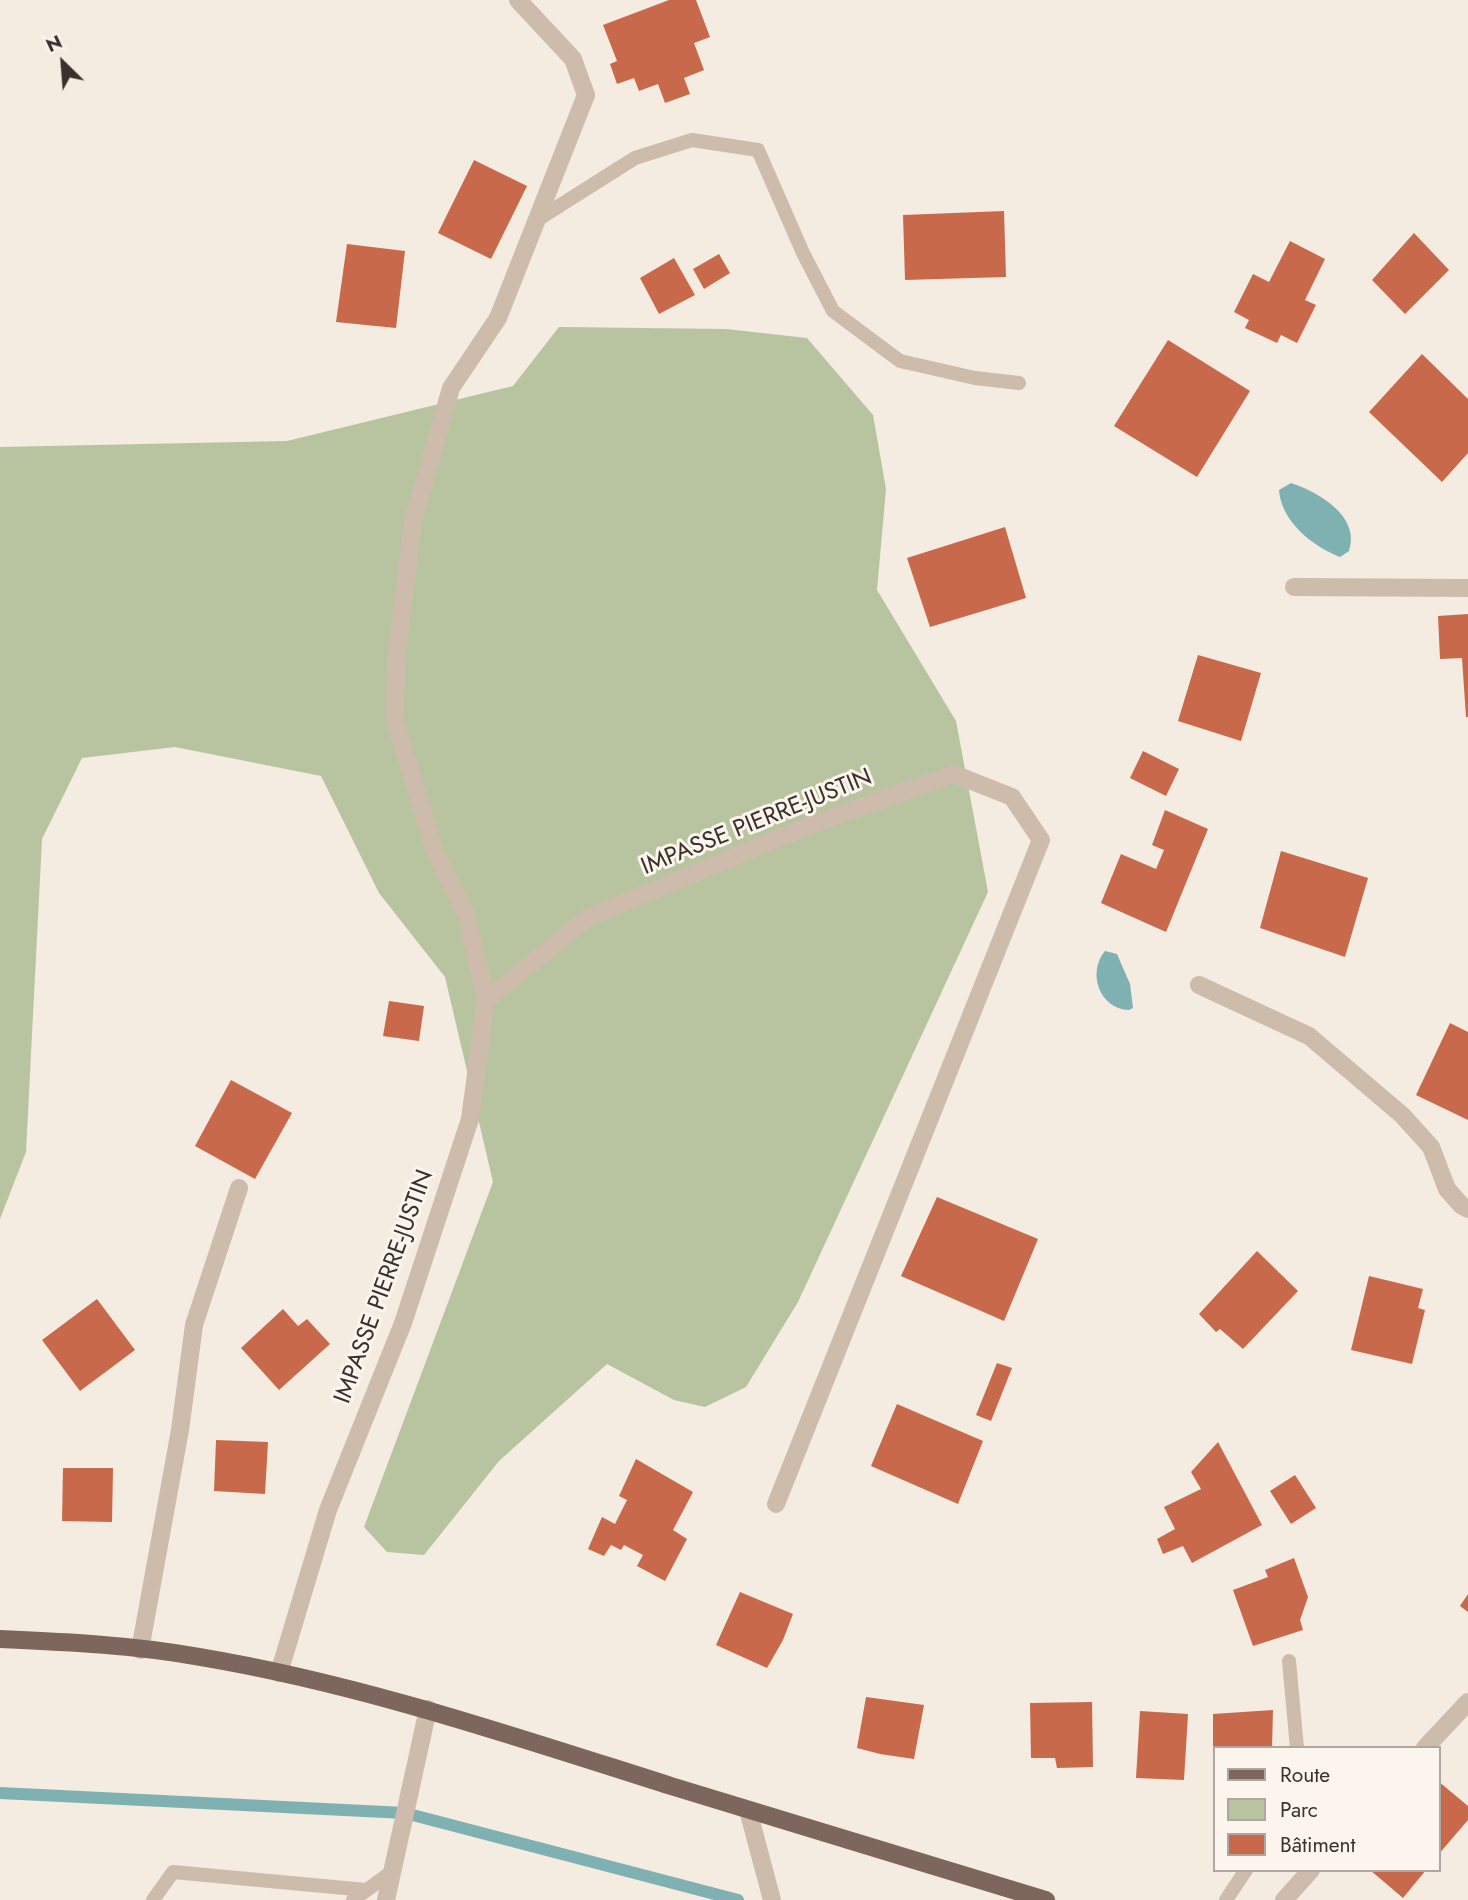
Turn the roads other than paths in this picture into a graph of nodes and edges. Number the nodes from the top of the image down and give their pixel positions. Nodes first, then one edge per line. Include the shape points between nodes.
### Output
1 (518, 0) edge
2 (537, 220) junction
3 (1019, 383) dead end
4 (1294, 587) dead end
5 (1468, 588) edge
6 (1199, 985) dead end
7 (486, 1000) junction
8 (239, 1188) dead end
9 (1468, 1209) edge
10 (776, 1504) dead end
11 (0, 1639) edge
12 (140, 1650) junction
13 (1289, 1661) dead end
14 (279, 1673) junction
15 (1468, 1702) edge
16 (428, 1709) junction
17 (1297, 1746) edge
18 (1427, 1746) edge
19 (748, 1810) junction
20 (393, 1871) junction
21 (1246, 1872) edge
22 (1309, 1872) edge
23 (366, 1890) junction
24 (772, 1899) edge
25 (153, 1900) edge
26 (353, 1900) edge
27 (386, 1900) edge
28 (1045, 1900) edge
29 (1226, 1900) edge
30 (1284, 1900) edge

1 - 2 street via 573,59 586,95
2 - 3 lane via 635,158 692,141 758,150 833,311 900,361
2 - 7 street via 498,318 452,388 413,521 396,661 395,721 436,855 466,915
4 - 5 street
6 - 9 street via 1310,1036 1402,1115 1431,1147 1447,1189
7 - 10 street, IMPASSE PIERRE-JUSTIN via 587,918 807,826 954,774 1012,797 1041,840
7 - 14 street, IMPASSE PIERRE-JUSTIN via 470,1119 402,1323 328,1510
8 - 12 street via 194,1325
11 - 12 main road
12 - 14 main road via 199,1656
13 - 17 lane
14 - 16 main road
15 - 18 street
16 - 19 main road
16 - 20 street
19 - 24 street
19 - 28 main road
20 - 23 lane
20 - 27 street
21 - 29 lane
22 - 30 street
23 - 25 lane via 173,1872
23 - 26 lane

